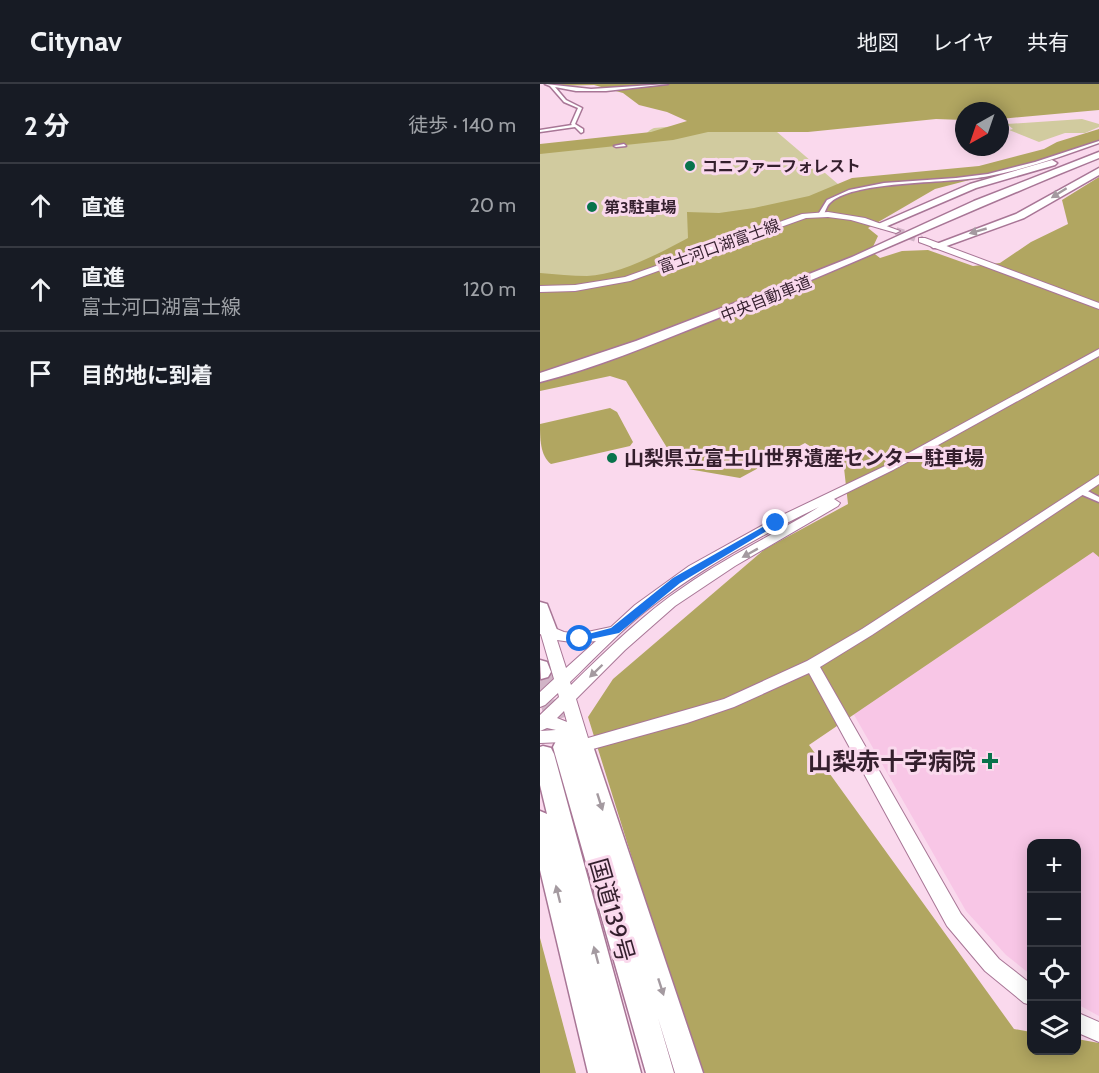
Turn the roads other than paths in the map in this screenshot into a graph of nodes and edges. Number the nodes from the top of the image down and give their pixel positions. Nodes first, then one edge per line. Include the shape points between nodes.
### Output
1 (666, 84) edge
2 (549, 85) edge
3 (574, 126) junction
4 (540, 131) edge
5 (581, 132) dead end
6 (1099, 142) edge
7 (624, 145) dead end
8 (616, 146) dead end
9 (1099, 148) edge
10 (1099, 155) edge
11 (1099, 161) edge
12 (1099, 171) edge
13 (984, 205) junction
14 (822, 213) junction
15 (881, 225) junction
16 (896, 231) tunnel mouth
17 (922, 240) tunnel mouth
18 (937, 246) junction
19 (540, 289) edge
20 (1099, 306) edge
21 (1099, 352) edge
22 (540, 380) edge
23 (889, 468) junction
24 (1099, 479) edge
25 (1081, 491) junction
26 (1099, 500) edge
27 (540, 608) edge
28 (546, 630) junction
29 (615, 630) junction
30 (812, 665) junction
31 (562, 681) junction
32 (541, 699) edge
33 (567, 699) junction
34 (550, 736) edge
35 (540, 821) edge
36 (1027, 992) edge
37 (1081, 1024) edge
38 (1099, 1032) edge
39 (602, 1073) edge
40 (627, 1073) edge
41 (660, 1073) edge
42 (689, 1073) edge

1 - 2 street via 611,90 572,90
2 - 3 street via 565,101 580,108
3 - 4 street
3 - 5 street
6 - 14 street via 1006,171 859,190 835,197
7 - 8 street
9 - 15 highway via 973,186
10 - 13 highway
11 - 13 highway
12 -> 18 highway via 1020,216
13 - 22 highway, 中央自動車道 via 729,314
14 - 15 main road, 富士河口湖富士線
14 - 19 main road, 富士河口湖富士線 via 787,221 627,279 584,287
15 - 16 main road, 富士河口湖富士線
17 - 18 main road
18 - 20 main road
21 - 23 main road
23 - 29 main road via 776,523 694,569
23 -> 33 main road via 672,602
24 - 25 main road
25 - 26 street
25 - 30 main road
27 - 28 highway
28 - 29 main road via 567,639
28 - 31 main road
29 - 31 main road
30 - 34 main road via 729,703 687,717
30 - 36 main road via 954,920 992,965
31 - 32 main road
31 - 33 main road
32 - 33 main road
33 - 34 main road
33 - 34 main road
40 -> 34 highway, 国道139号
34 - 41 highway, 国道139号
34 -> 42 highway
39 -> 35 highway
37 - 38 main road

